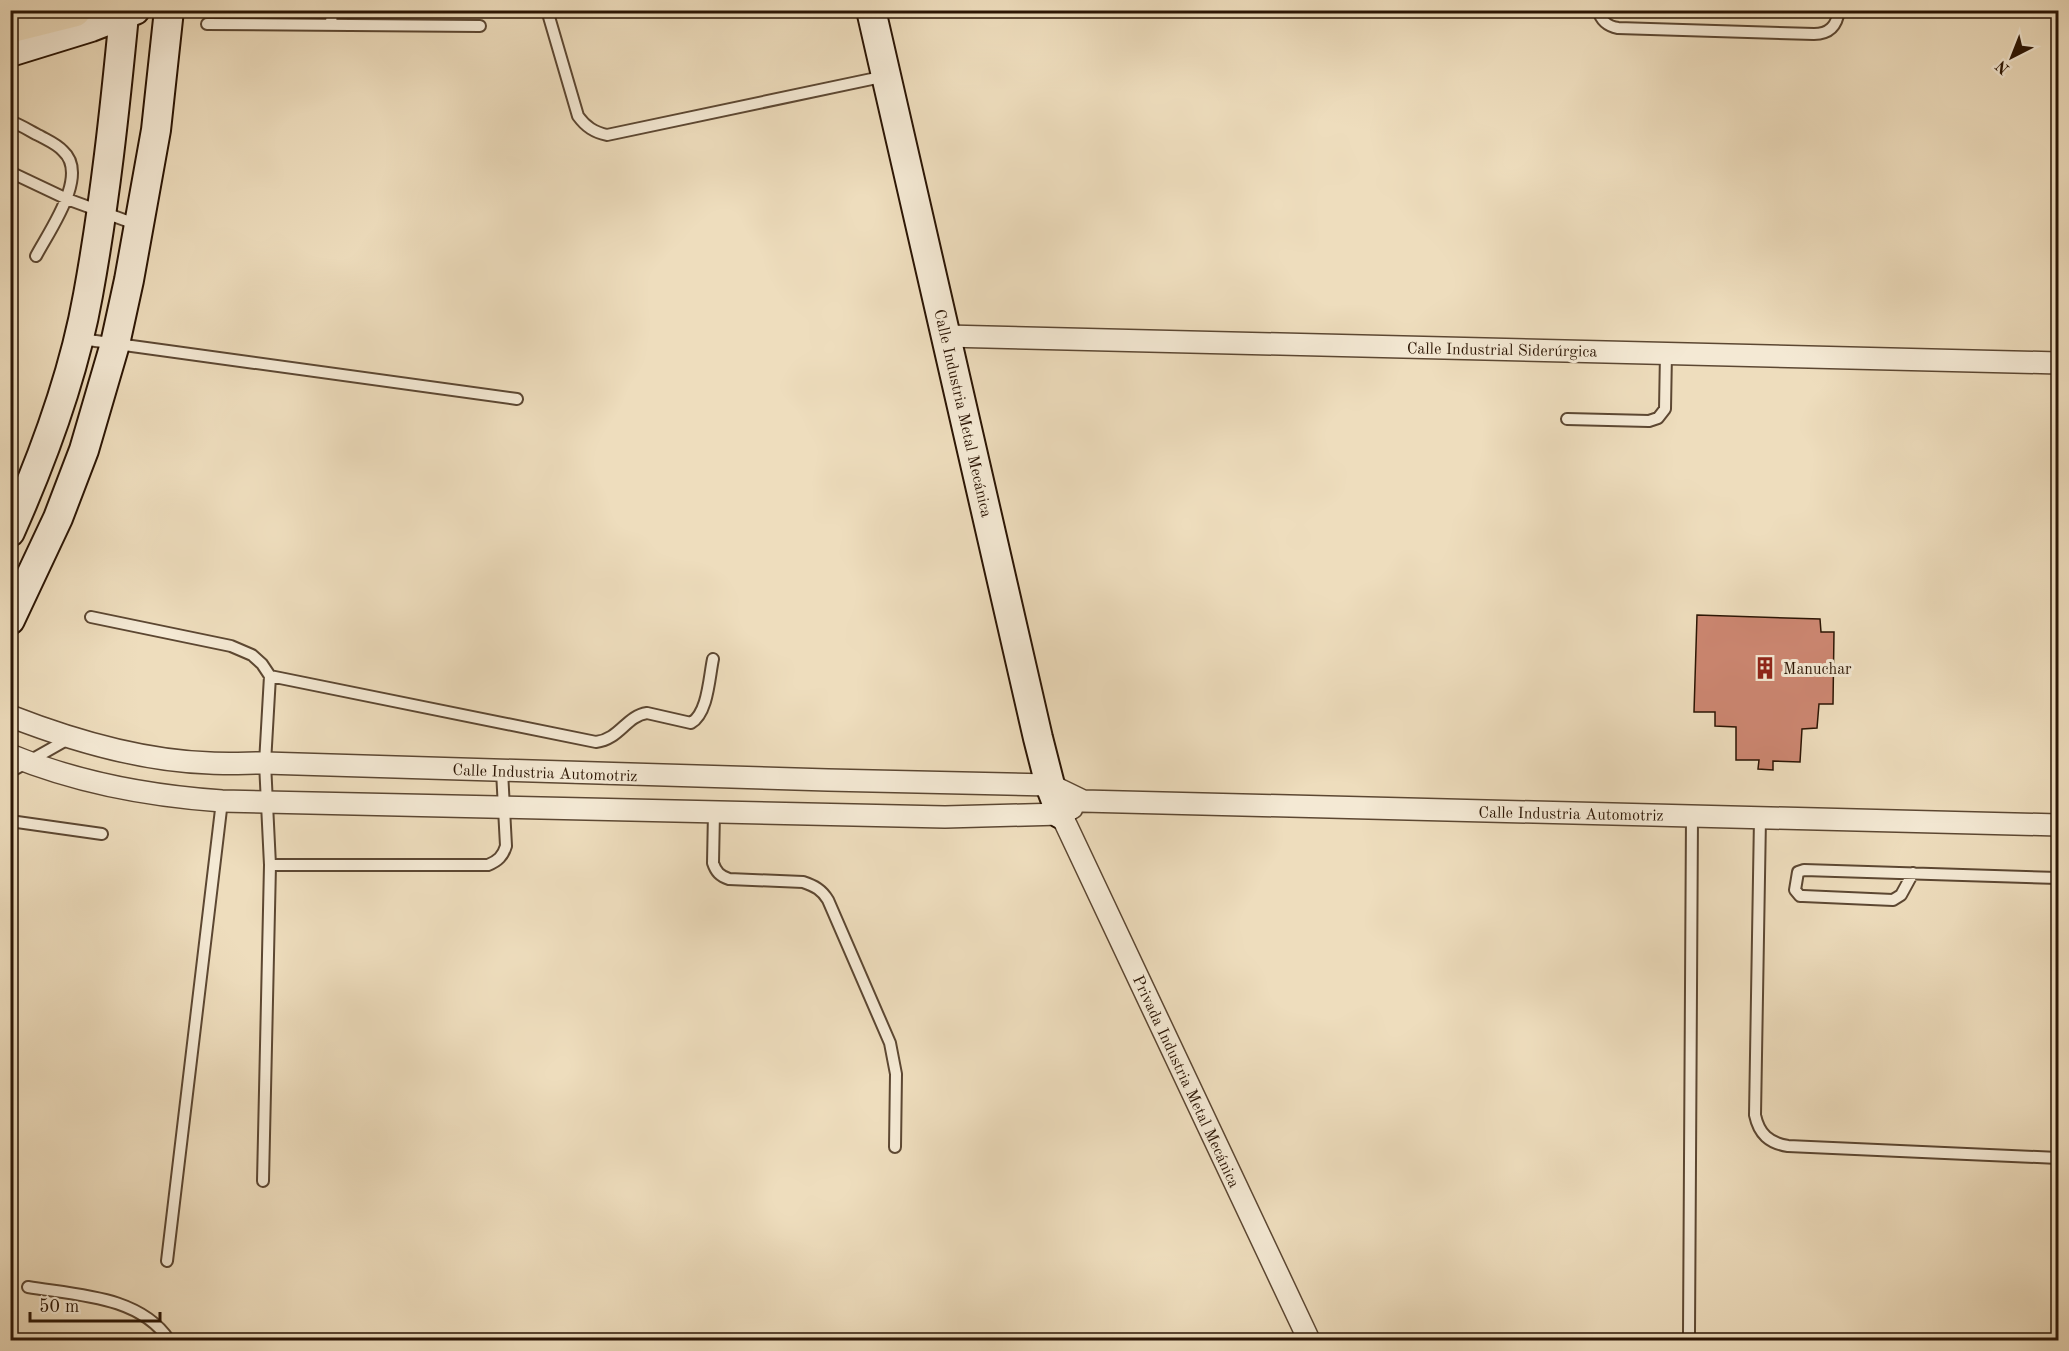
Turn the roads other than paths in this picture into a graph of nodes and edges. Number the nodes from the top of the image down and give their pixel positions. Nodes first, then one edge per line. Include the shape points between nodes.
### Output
1 (74, 10) edge
2 (168, 10) edge
3 (332, 10) edge
4 (547, 10) edge
5 (1598, 10) edge
6 (1839, 10) edge
7 (129, 13) edge
8 (875, 19) edge
9 (207, 24) dead end
10 (331, 25) junction
11 (10, 26) edge
12 (480, 26) dead end
13 (10, 52) edge
14 (886, 76) junction
15 (10, 121) edge
16 (10, 172) edge
17 (67, 198) junction
18 (102, 212) junction
19 (139, 225) junction
20 (36, 256) dead end
21 (946, 336) junction
22 (78, 339) junction
23 (115, 344) junction
24 (1666, 353) junction
25 (2058, 363) edge
26 (517, 399) dead end
27 (1567, 419) dead end
28 (10, 532) edge
29 (91, 616) dead end
30 (10, 620) edge
31 (713, 659) dead end
32 (270, 676) junction
33 (10, 716) edge
34 (70, 738) junction
35 (16, 763) edge
36 (266, 763) junction
37 (502, 771) junction
38 (1050, 785) junction
39 (222, 801) junction
40 (268, 803) junction
41 (504, 807) junction
42 (1072, 808) junction
43 (714, 812) junction
44 (1692, 816) junction
45 (1760, 818) junction
46 (10, 821) edge
47 (2058, 825) edge
48 (102, 834) dead end
49 (270, 865) junction
50 (1912, 873) junction
51 (2058, 878) edge
52 (895, 1147) dead end
53 (2058, 1158) edge
54 (263, 1181) dead end
55 (167, 1261) dead end
56 (28, 1287) dead end
57 (1689, 1333) dead end
58 (1303, 1338) edge
59 (169, 1341) edge

1 - 11 highway
2 - 19 street via 156,130
3 - 10 lane
4 - 14 lane via 578,116 585,125 607,135
5 - 6 lane via 1605,24 1618,28 1824,34 1837,21
7 - 13 street
7 - 18 street
8 - 14 street, Calle Industria Metal Mecánica
9 - 10 lane
10 - 12 lane
14 - 21 street, Calle Industria Metal Mecánica
15 - 17 lane via 64,151 74,170
16 - 17 lane
17 - 18 lane
17 - 20 lane
18 - 19 lane
18 - 22 street
19 - 23 street
21 - 24 street, Calle Industrial Siderúrgica
21 - 38 street, Calle Industria Metal Mecánica
22 - 23 lane
22 - 28 street via 39,462
23 - 26 lane
23 - 30 street via 84,450 58,518
24 - 25 street, Calle Industrial Siderúrgica
24 - 27 lane via 1665,409 1658,418
29 - 32 lane via 231,646 252,655
31 - 32 lane via 705,704 697,719 691,723 640,714 612,737 596,742
32 - 36 lane
33 - 34 street, Calle Industria Automotriz
34 - 35 lane
34 - 36 street, Calle Industria Automotriz via 147,756 210,763
35 - 39 street, Calle Industria Automotriz via 143,793
36 - 37 street, Calle Industria Automotriz
36 - 40 lane
37 - 38 street, Calle Industria Automotriz
37 - 41 lane
38 - 42 street, Calle Industria Metal Mecánica
39 - 40 street, Calle Industria Automotriz
39 - 55 lane
40 - 41 street, Calle Industria Automotriz
40 - 49 lane
41 - 43 street, Calle Industria Automotriz
41 - 49 lane via 506,846 500,858 488,865
42 - 43 street, Calle Industria Automotriz via 945,817
42 - 44 street, Calle Industria Automotriz
42 - 58 street, Privada Industria Metal Mecánica
43 - 52 lane via 713,863 721,876 804,882 823,892 828,900 890,1043 897,1083
44 - 45 street, Calle Industria Automotriz
44 - 57 lane
45 - 47 street, Calle Industria Automotriz
45 - 53 lane via 1755,1115 1761,1132 1777,1144 1788,1146
46 - 48 lane
49 - 54 lane
50 - 50 lane via 1804,870 1796,875 1795,890 1800,896 1893,900 1901,895
50 - 51 lane
56 - 59 lane via 128,1307 153,1321

